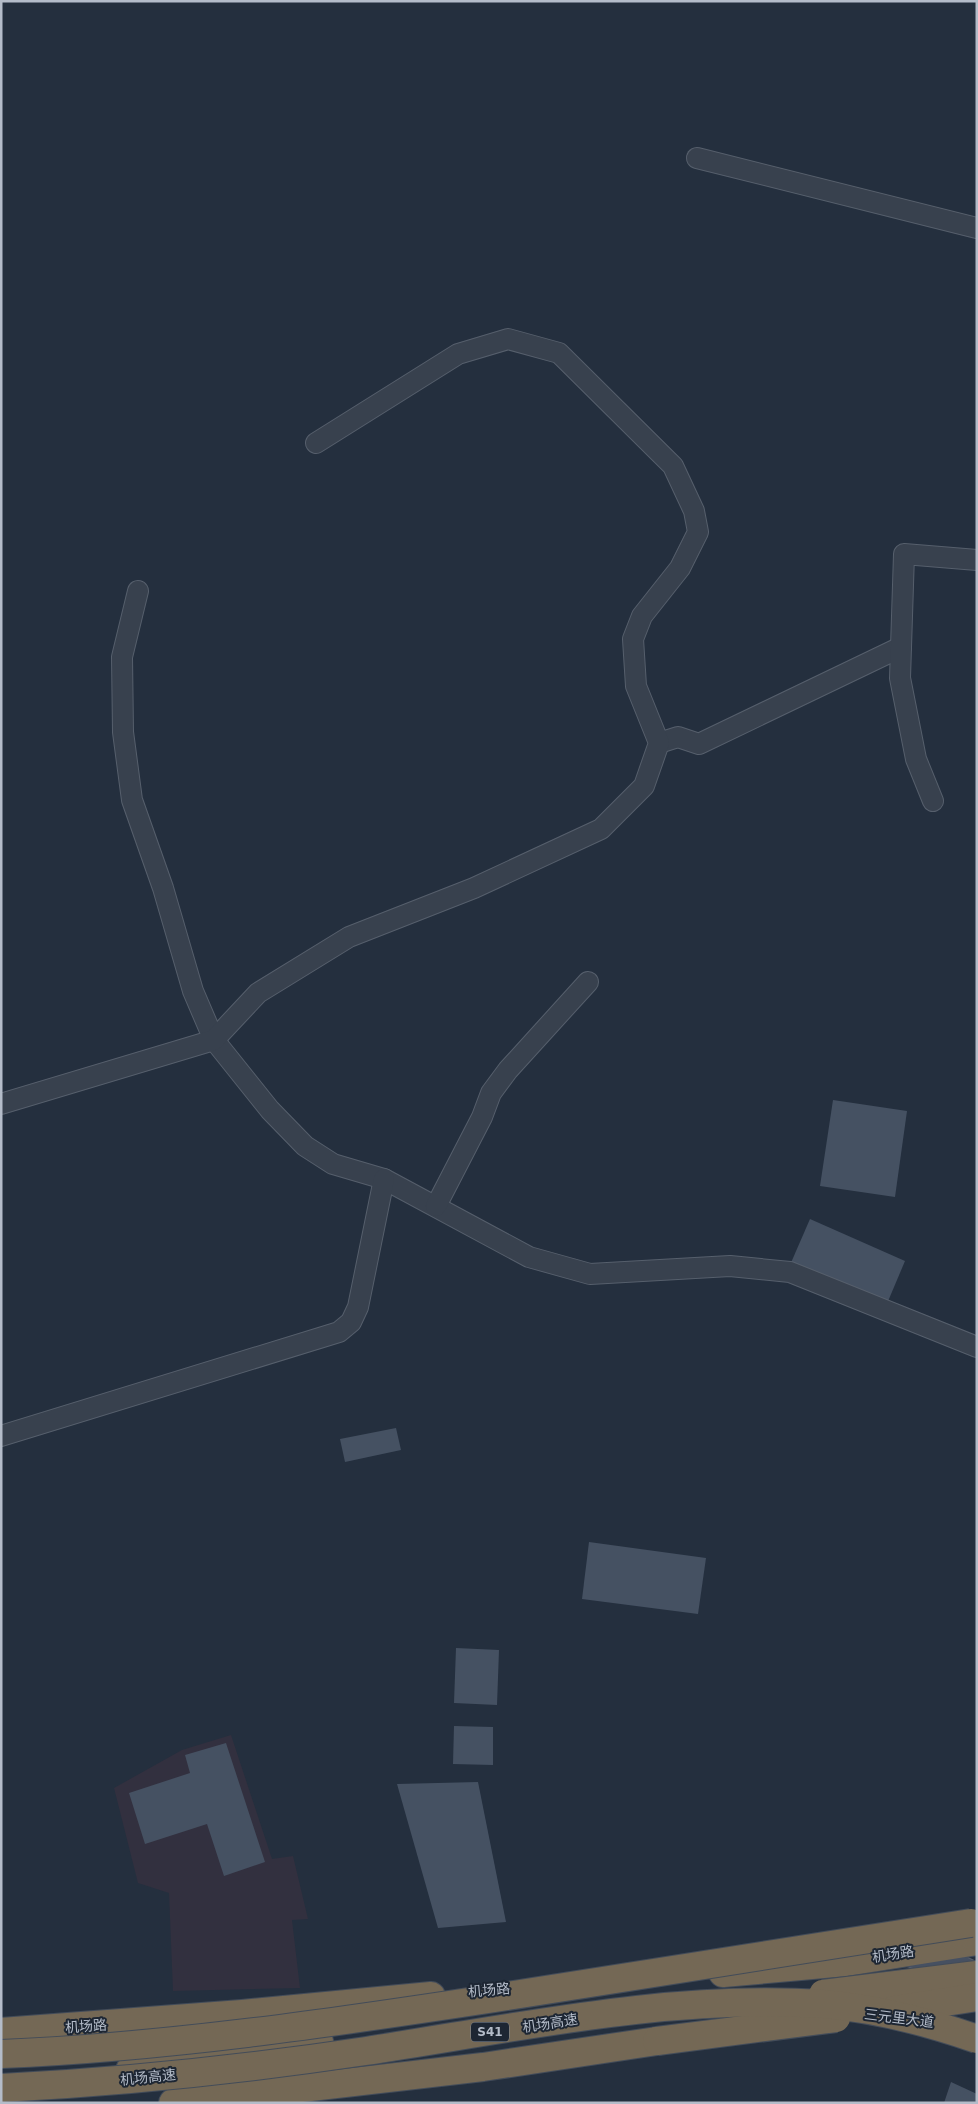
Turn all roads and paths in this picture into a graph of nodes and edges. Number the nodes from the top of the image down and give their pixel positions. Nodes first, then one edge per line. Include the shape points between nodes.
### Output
1 (697, 158) dead end
2 (977, 228) edge
3 (316, 443) dead end
4 (977, 560) edge
5 (138, 591) dead end
6 (901, 647) junction
7 (659, 743) junction
8 (933, 801) dead end
9 (588, 982) dead end
10 (214, 1040) junction
11 (1, 1104) edge
12 (384, 1179) junction
13 (436, 1206) junction
14 (977, 1347) edge
15 (1, 1436) edge
16 (975, 1927) edge
17 (909, 1952) junction
18 (846, 1962) junction
19 (977, 1977) edge
20 (977, 1997) edge
21 (849, 2012) junction
22 (1, 2032) edge
23 (977, 2034) edge
24 (977, 2039) edge
25 (1, 2054) edge
26 (1, 2088) edge
27 (40, 2090) junction
28 (1, 2094) edge
29 (173, 2103) edge

1 - 2 street
3 - 7 street via 458,354 508,339 559,353 673,466 694,511 698,532 695,539 680,568 642,616 633,639 636,686
4 - 6 street via 904,554
5 - 10 street via 122,657 123,732 132,800 193,991
6 - 7 street via 698,744 678,736
6 - 8 street via 900,678 916,759
7 - 10 street via 644,786 601,829 474,888 350,937 258,993
9 - 13 street via 491,1092 482,1117
10 - 11 street
10 - 12 street via 270,1110 305,1146 333,1164
12 - 13 street
12 - 15 street via 358,1307 351,1322 339,1332
13 - 14 street via 529,1257 590,1274 730,1266 790,1272
16 - 17 highway, 机场路
16 - 25 highway, bridge via 346,2020 102,2048
17 - 18 highway, 机场路
17 - 19 main road
18 - 21 highway via 867,1963 877,1968 883,1974 885,1985 876,2000
18 - 22 highway, 机场路
19 - 27 highway, bridge via 865,1990 572,2014 214,2052
20 - 21 main road
20 - 29 highway, bridge via 483,2067
21 - 23 main road, 三元里大道 via 921,2019
21 - 27 main road via 267,2080 194,2086
24 - 26 highway, 机场高速 / S41, bridge via 905,2018 825,2004 695,2004 579,2018 336,2056 212,2071
27 - 28 highway

